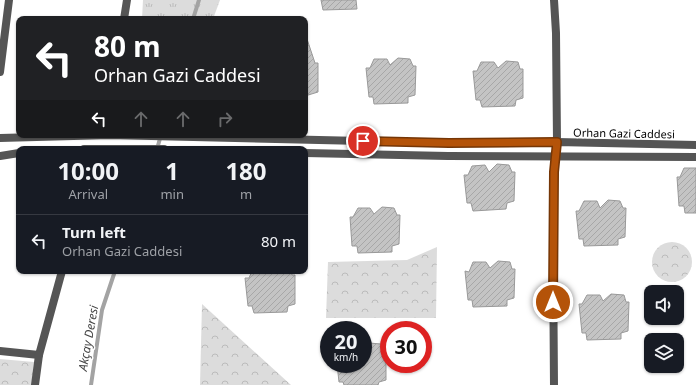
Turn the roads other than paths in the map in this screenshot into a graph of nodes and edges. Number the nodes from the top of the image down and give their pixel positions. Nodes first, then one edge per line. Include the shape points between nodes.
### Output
1 (9, 0) edge
2 (127, 0) edge
3 (554, 0) edge
4 (124, 16) edge
5 (0, 72) edge
6 (0, 138) edge
7 (16, 138) edge
8 (216, 138) edge
9 (557, 142) junction
10 (696, 145) edge
11 (16, 153) edge
12 (308, 153) edge
13 (0, 156) edge
14 (556, 156) junction
15 (696, 157) edge
16 (61, 274) edge
17 (0, 351) edge
18 (39, 355) junction
19 (35, 385) edge
20 (554, 385) edge

1 - 5 street
2 - 4 street
3 - 9 street
6 - 7 street, Orhan Gazi Caddesi
8 - 9 street, Orhan Gazi Caddesi via 449,143
9 - 10 street, Orhan Gazi Caddesi
9 - 14 street
11 - 13 street
12 - 14 street, Orhan Gazi Caddesi
14 - 15 street, Orhan Gazi Caddesi
14 - 20 street via 553,249
16 - 18 street
17 - 18 street
18 - 19 street

